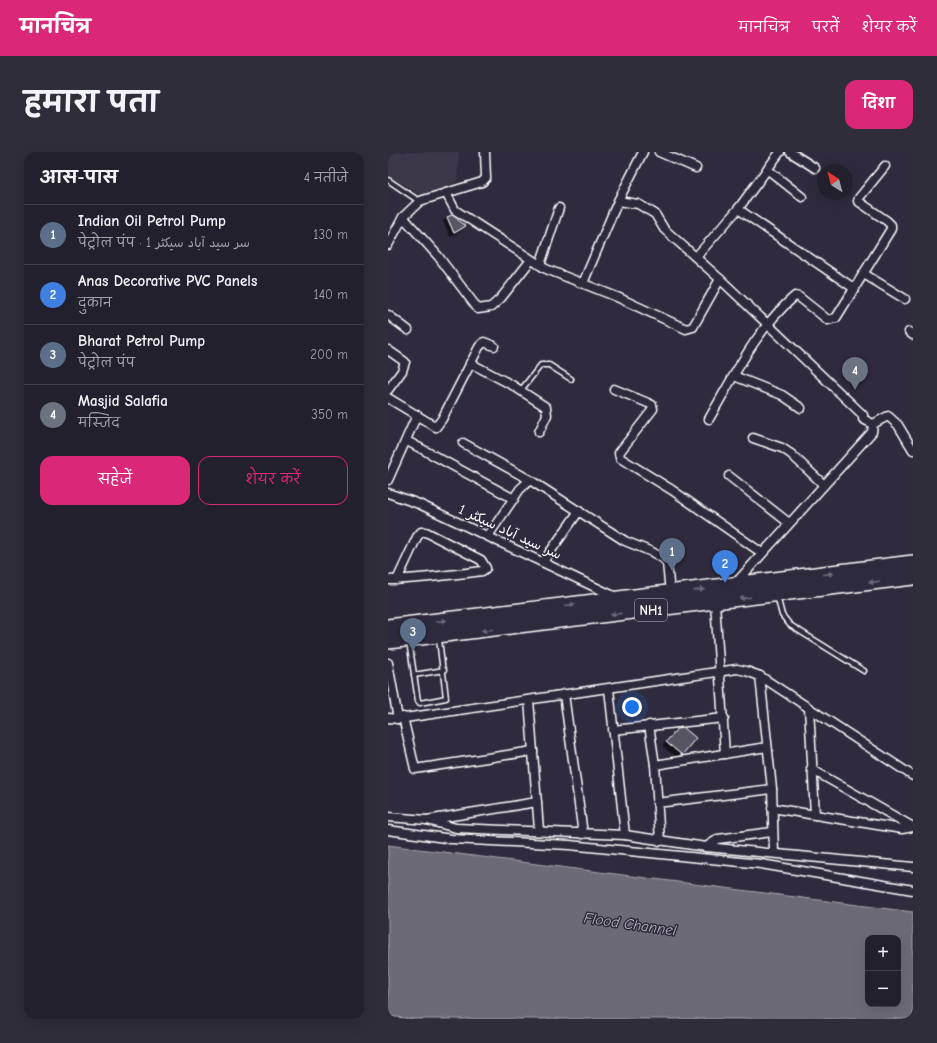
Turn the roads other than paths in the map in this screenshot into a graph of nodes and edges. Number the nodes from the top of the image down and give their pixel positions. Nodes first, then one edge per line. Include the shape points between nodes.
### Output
1 (485, 152) edge
2 (644, 152) edge
3 (659, 152) edge
4 (780, 152) edge
5 (790, 152) edge
6 (885, 166) dead end
7 (696, 168) dead end
8 (815, 168) dead end
9 (767, 169) junction
10 (388, 180) edge
11 (446, 194) junction
12 (802, 197) dead end
13 (420, 201) junction
14 (618, 201) junction
15 (559, 208) dead end
16 (738, 209) junction
17 (403, 217) junction
18 (388, 245) edge
19 (696, 257) junction
20 (531, 260) junction
21 (540, 265) junction
22 (864, 274) junction
23 (720, 279) junction
24 (582, 283) junction
25 (855, 289) junction
26 (905, 300) dead end
27 (388, 315) edge
28 (766, 325) junction
29 (408, 330) dead end
30 (494, 346) dead end
31 (388, 350) edge
32 (470, 363) junction
33 (734, 376) junction
34 (571, 379) dead end
35 (614, 389) dead end
36 (388, 390) edge
37 (521, 390) junction
38 (388, 398) edge
39 (801, 408) dead end
40 (417, 415) junction
41 (709, 419) dead end
42 (873, 424) junction
43 (539, 432) dead end
44 (753, 438) dead end
45 (407, 441) junction
46 (463, 443) dead end
47 (913, 450) edge
48 (729, 476) dead end
49 (388, 480) edge
50 (530, 480) junction
51 (824, 485) junction
52 (389, 495) edge
53 (514, 499) junction
54 (579, 511) junction
55 (789, 523) junction
56 (488, 536) junction
57 (762, 553) junction
58 (543, 562) junction
59 (913, 564) edge
60 (913, 577) edge
61 (388, 580) edge
62 (397, 580) junction
63 (733, 586) junction
64 (670, 594) junction
65 (777, 594) junction
66 (619, 598) junction
67 (715, 602) junction
68 (388, 627) edge
69 (439, 636) junction
70 (409, 639) junction
71 (388, 641) edge
72 (388, 663) edge
73 (444, 670) junction
74 (864, 671) dead end
75 (721, 672) junction
76 (414, 675) junction
77 (760, 676) junction
78 (609, 689) junction
79 (564, 694) junction
80 (529, 700) junction
81 (809, 708) junction
82 (388, 718) edge
83 (400, 718) junction
84 (724, 718) junction
85 (649, 725) junction
86 (612, 730) junction
87 (767, 747) junction
88 (533, 751) junction
89 (725, 754) junction
90 (655, 765) junction
91 (811, 769) junction
92 (913, 776) edge
93 (772, 790) junction
94 (537, 802) junction
95 (657, 803) junction
96 (772, 808) junction
97 (815, 815) junction
98 (388, 817) edge
99 (427, 820) junction
100 (913, 827) edge
101 (388, 830) edge
102 (539, 830) junction
103 (772, 832) junction
104 (583, 834) junction
105 (625, 835) junction
106 (660, 841) junction
107 (706, 847) junction
108 (774, 853) junction
109 (913, 868) edge
110 (913, 890) edge

1 - 11 street via 486,178 482,182
2 - 14 street
3 - 7 street
4 - 9 street
5 - 8 street
6 - 22 street via 859,198 860,204 891,225
9 - 12 street
9 - 16 street
10 - 13 lane
11 - 13 street
11 - 20 street via 455,210
13 - 17 street
14 - 19 street via 638,204 655,214 664,229
14 - 24 street
15 - 21 street
16 - 19 street
16 - 25 street
17 - 18 street
17 - 20 street via 438,256 478,309 491,307 501,298
19 - 23 street
20 - 21 street
21 - 24 street
22 - 25 street
22 - 26 street
23 - 24 street via 690,330
23 - 28 street
25 - 28 street via 833,320 828,320 795,296
27 - 29 street
28 - 33 street
28 - 42 street via 863,415 863,419
30 - 32 street via 484,342
31 - 36 street via 405,362 402,371
32 - 37 street
32 - 40 street via 436,427
33 - 39 street via 782,395
33 - 41 street
34 - 37 lane via 549,365 541,365
35 - 57 street via 652,405 653,409 619,453 620,458 691,503
37 - 43 street via 546,407 546,415
38 - 40 street
40 - 45 street
42 - 47 street via 888,416 898,425
42 - 51 street via 872,432
44 - 51 street via 792,454
45 - 49 street
45 - 53 street
46 - 50 street
48 - 55 street
50 - 53 street
50 - 54 street
51 - 55 street
52 - 56 street, سر سید آباد سیکٹر 1 via 419,504
53 - 56 street
54 - 58 street
54 - 64 street via 625,541 664,559 667,563
55 - 57 street
56 - 58 street, سر سید آباد سیکٹر 1
57 - 63 street
58 - 66 street, سر سید آباد سیکٹر 1
63 -> 59 highway, NH1
60 -> 65 highway, NH1
61 - 62 street
62 - 62 street via 417,537 422,532 486,564 482,571
64 -> 63 highway, NH1
64 - 66 highway, NH1
65 -> 67 highway, NH1
65 - 74 lane via 782,615 790,625
68 -> 66 highway, NH1
67 -> 69 highway, NH1
67 - 75 street
69 - 70 highway, NH1
69 - 73 lane
70 - 71 highway, NH1
70 - 76 lane
72 - 83 street
73 - 76 lane
73 - 76 lane via 446,698 420,703
75 - 77 street via 737,669
75 - 78 street
75 - 84 street
77 - 81 street
77 - 87 street
78 - 79 street
78 - 86 street
79 - 80 street
79 - 104 street
80 - 83 street
80 - 88 street
81 - 91 street
81 - 92 street
82 - 83 street
83 - 88 street via 415,769
84 - 85 street
84 - 89 street
85 - 86 street
85 - 90 street
86 - 105 street
87 - 89 street
87 - 93 street
88 - 94 street
89 - 90 street
90 - 95 street
91 - 97 street
91 - 100 street
93 - 95 street
93 - 96 street
94 - 99 street
94 - 102 street
95 - 106 street
96 - 97 street
96 - 103 street
97 - 100 street via 902,828
98 - 99 street
99 - 102 street via 456,828
101 - 110 street via 452,838 569,845 760,864
102 - 104 street
103 - 107 street via 718,839
103 - 108 street
104 - 105 street
105 - 106 street
106 - 107 street
107 - 108 street
108 - 109 street

